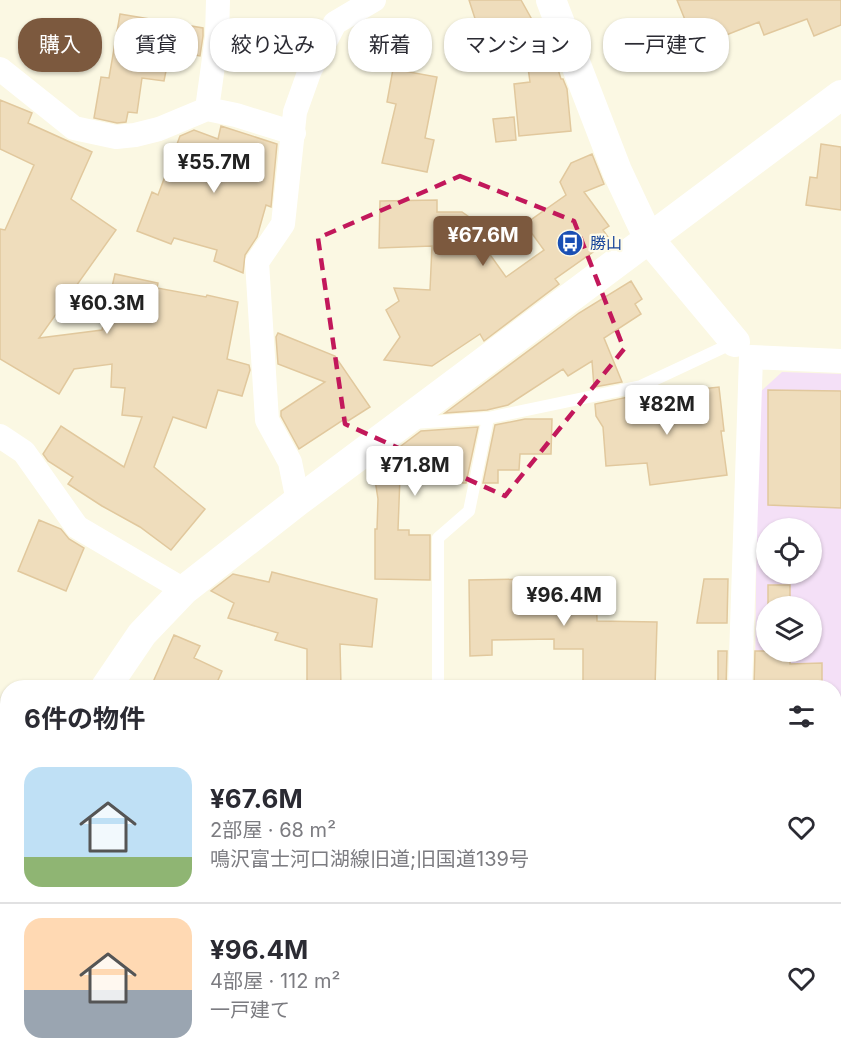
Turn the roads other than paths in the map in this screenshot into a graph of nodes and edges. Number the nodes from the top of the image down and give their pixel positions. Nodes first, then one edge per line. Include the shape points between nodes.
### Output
1 (218, 0) edge
2 (374, 0) edge
3 (551, 0) edge
4 (0, 69) edge
5 (841, 94) edge
6 (207, 109) junction
7 (294, 133) junction
8 (649, 239) junction
9 (743, 349) junction
10 (841, 361) edge
11 (488, 418) junction
12 (406, 420) junction
13 (0, 436) edge
14 (298, 501) junction
15 (184, 590) junction
16 (111, 680) edge
17 (438, 680) edge
18 (740, 680) edge

1 - 6 street
2 - 7 street via 335,23 310,70 296,112
3 - 8 street via 617,171
4 - 6 street via 74,128 116,137 159,129
5 - 8 street
6 - 7 street
7 - 14 street via 283,224 257,262 267,420 290,462
8 - 9 street
8 - 12 street
9 - 10 street
9 - 11 lane via 641,386
9 - 18 street
11 - 12 lane via 411,423
11 - 17 lane via 469,511 438,538
12 - 14 street
13 - 15 street via 24,452 77,527
14 - 15 street
15 - 16 street via 142,634

